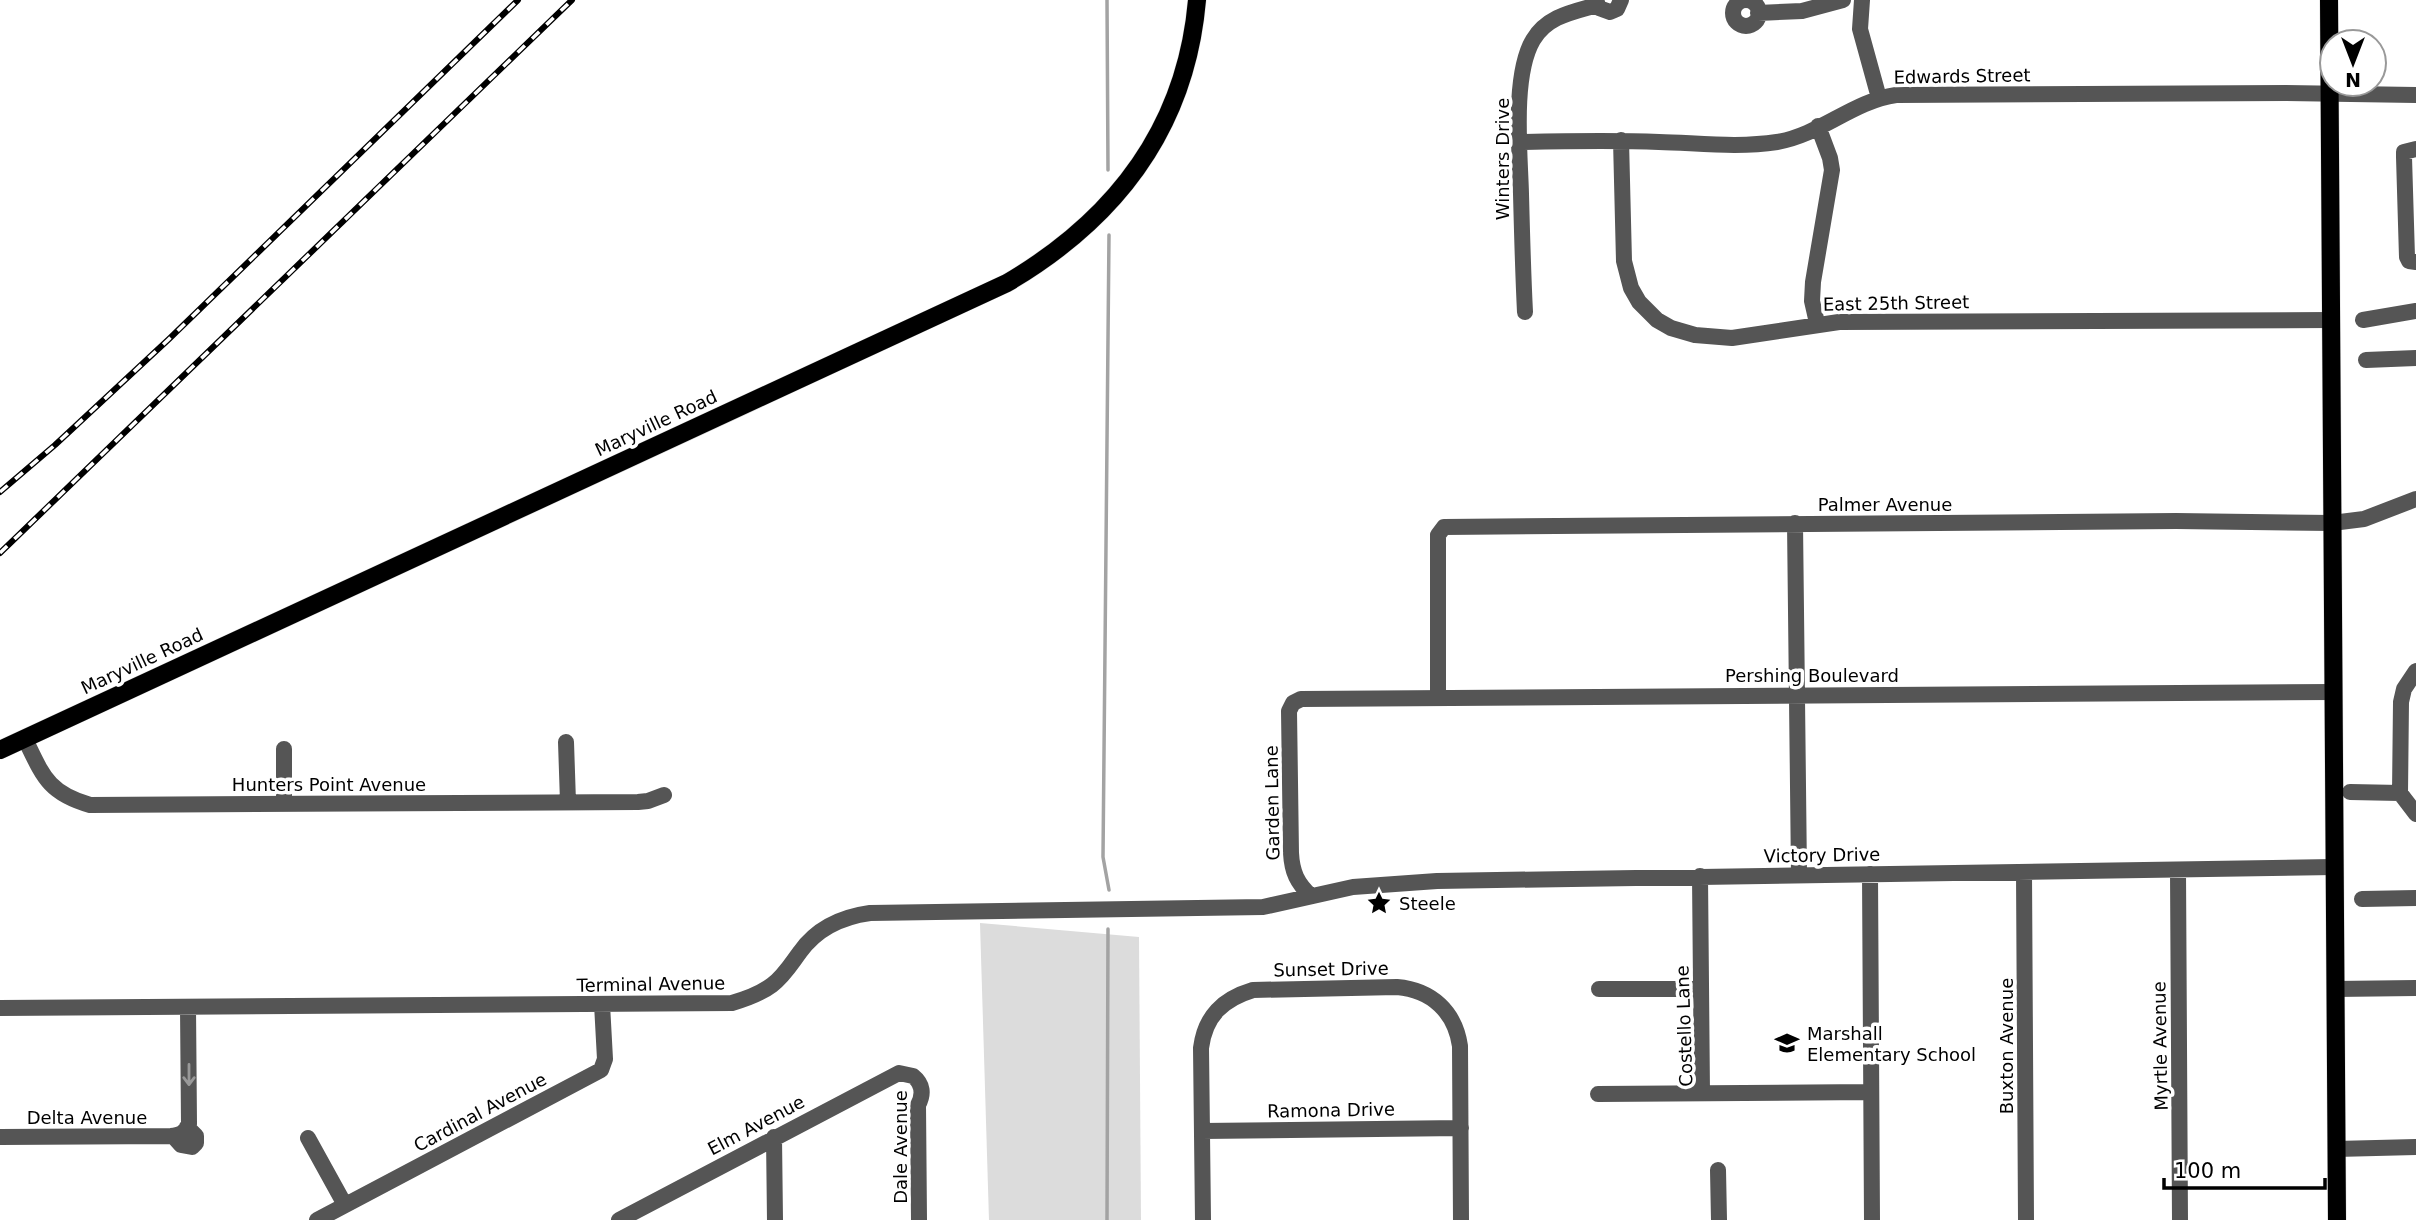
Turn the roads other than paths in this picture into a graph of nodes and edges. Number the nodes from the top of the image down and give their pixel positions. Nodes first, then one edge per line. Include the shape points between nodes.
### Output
1 (1197, 0) edge
2 (1621, 0) edge
3 (1843, 0) edge
4 (1862, 0) edge
5 (2329, 0) edge
6 (1597, 2) edge
7 (1758, 13) dead end
8 (2329, 28) edge
9 (2318, 93) edge
10 (2388, 94) edge
11 (2416, 95) edge
12 (1879, 98) junction
13 (2329, 98) edge
14 (1818, 126) junction
15 (1621, 141) junction
16 (1519, 142) junction
17 (2416, 149) edge
18 (2416, 262) edge
19 (2416, 311) edge
20 (1524, 312) dead end
21 (2331, 320) junction
22 (2363, 320) dead end
23 (1816, 323) junction
24 (2416, 358) edge
25 (2366, 360) dead end
26 (2416, 499) edge
27 (1795, 523) junction
28 (2332, 523) junction
29 (2416, 671) edge
30 (2333, 692) junction
31 (1798, 694) junction
32 (1438, 697) junction
33 (1293, 703) joint
34 (25, 739) junction
35 (566, 741) dead end
36 (284, 749) dead end
37 (0, 750) edge
38 (2350, 792) dead end
39 (2400, 793) junction
40 (664, 795) dead end
41 (568, 802) junction
42 (284, 804) junction
43 (2416, 814) edge
44 (2334, 867) junction
45 (2178, 871) junction
46 (2024, 872) junction
47 (1798, 874) junction
48 (1870, 874) junction
49 (1700, 876) junction
50 (1311, 896) junction
51 (2416, 898) edge
52 (2362, 899) dead end
53 (2416, 988) edge
54 (1599, 989) dead end
55 (1701, 989) junction
56 (2335, 989) junction
57 (602, 1004) junction
58 (188, 1007) junction
59 (0, 1008) edge
60 (913, 1076) joint
61 (1871, 1092) junction
62 (1702, 1093) junction
63 (1598, 1094) dead end
64 (1461, 1128) junction
65 (1202, 1131) junction
66 (0, 1137) edge
67 (774, 1137) junction
68 (308, 1138) dead end
69 (2416, 1147) edge
70 (2336, 1149) junction
71 (1718, 1170) dead end
72 (345, 1205) junction
73 (624, 1219) edge
74 (317, 1220) edge
75 (775, 1220) edge
76 (919, 1220) edge
77 (1203, 1220) edge
78 (1461, 1220) edge
79 (1719, 1220) edge
80 (1872, 1220) edge
81 (2026, 1220) edge
82 (2180, 1220) edge
83 (2337, 1220) edge

1 - 34 main road, Maryville Road via 1184,71 1149,150 1107,207 1035,266 1007,283
2 - 6 street, Winters Drive via 1610,12
3 - 7 street via 1802,11
4 - 12 street via 1860,29
5 - 8 main road
6 - 16 street, Winters Drive via 1562,15 1534,39 1522,80
9 - 12 street, Edwards Street
10 - 11 street, Edwards Street
12 - 14 street, Edwards Street
13 - 21 main road
14 - 15 street, Edwards Street via 1801,135 1755,145
14 - 23 street via 1832,170 1813,282
15 - 16 street, Edwards Street
15 - 23 street, East 25th Street via 1624,261 1631,288 1648,312 1671,328 1714,337 1754,336
16 - 20 street, Winters Drive
17 - 18 street via 2404,152 2407,257
19 - 22 street
21 - 23 street, East 25th Street
21 - 28 main road
24 - 25 street
26 - 28 street, Palmer Avenue via 2364,519
27 - 28 street, Palmer Avenue
27 - 31 street
27 - 32 street, Palmer Avenue via 1444,527 1438,535
28 - 30 main road
29 - 39 street via 2403,689 2401,702
30 - 31 street, Pershing Boulevard
30 - 44 main road
31 - 32 street, Pershing Boulevard
31 - 47 street
32 - 33 street, Pershing Boulevard via 1301,698
33 - 50 street, Garden Lane via 1289,712 1292,864 1293,874
34 - 37 main road, Maryville Road
34 - 42 street, Hunters Point Avenue via 52,787 70,799 90,804
35 - 41 street
36 - 42 street
38 - 39 street
39 - 43 street
40 - 41 street, Hunters Point Avenue via 648,801
41 - 42 street, Hunters Point Avenue
44 - 45 street, Victory Drive
44 - 56 main road
45 - 46 street, Victory Drive
45 - 82 street, Myrtle Avenue
46 - 48 street, Victory Drive
46 - 81 street, Buxton Avenue
47 - 48 street, Victory Drive
47 - 49 street, Victory Drive
48 - 61 street
49 - 50 street, Victory Drive via 1406,882
49 - 55 street, Costello Lane
50 - 57 street, Terminal Avenue via 1244,908 859,915 823,930 773,985 748,998 718,1004
51 - 52 street
53 - 56 street
54 - 55 street
55 - 62 street, Costello Lane
56 - 70 main road
57 - 58 street, Terminal Avenue
57 - 72 street, Cardinal Avenue via 605,1059 601,1070
58 - 59 street, Terminal Avenue
58 -> 66 street, Delta Avenue via 180,1131
60 - 67 street, Elm Avenue via 893,1075
60 - 76 street, Dale Avenue via 922,1094 918,1105
61 - 62 street, Costello Lane
61 - 80 street
62 - 63 street
64 - 65 street, Ramona Drive
64 - 65 street, Sunset Drive via 1460,1046 1453,1020 1427,994 1397,987 1253,990 1227,1000 1212,1016 1202,1038
64 - 78 street, Sunset Drive
65 - 77 street, Sunset Drive
67 - 73 street, Elm Avenue
67 - 75 street
68 - 72 street
69 - 70 street
70 - 83 main road
71 - 79 street
72 - 74 street, Cardinal Avenue

